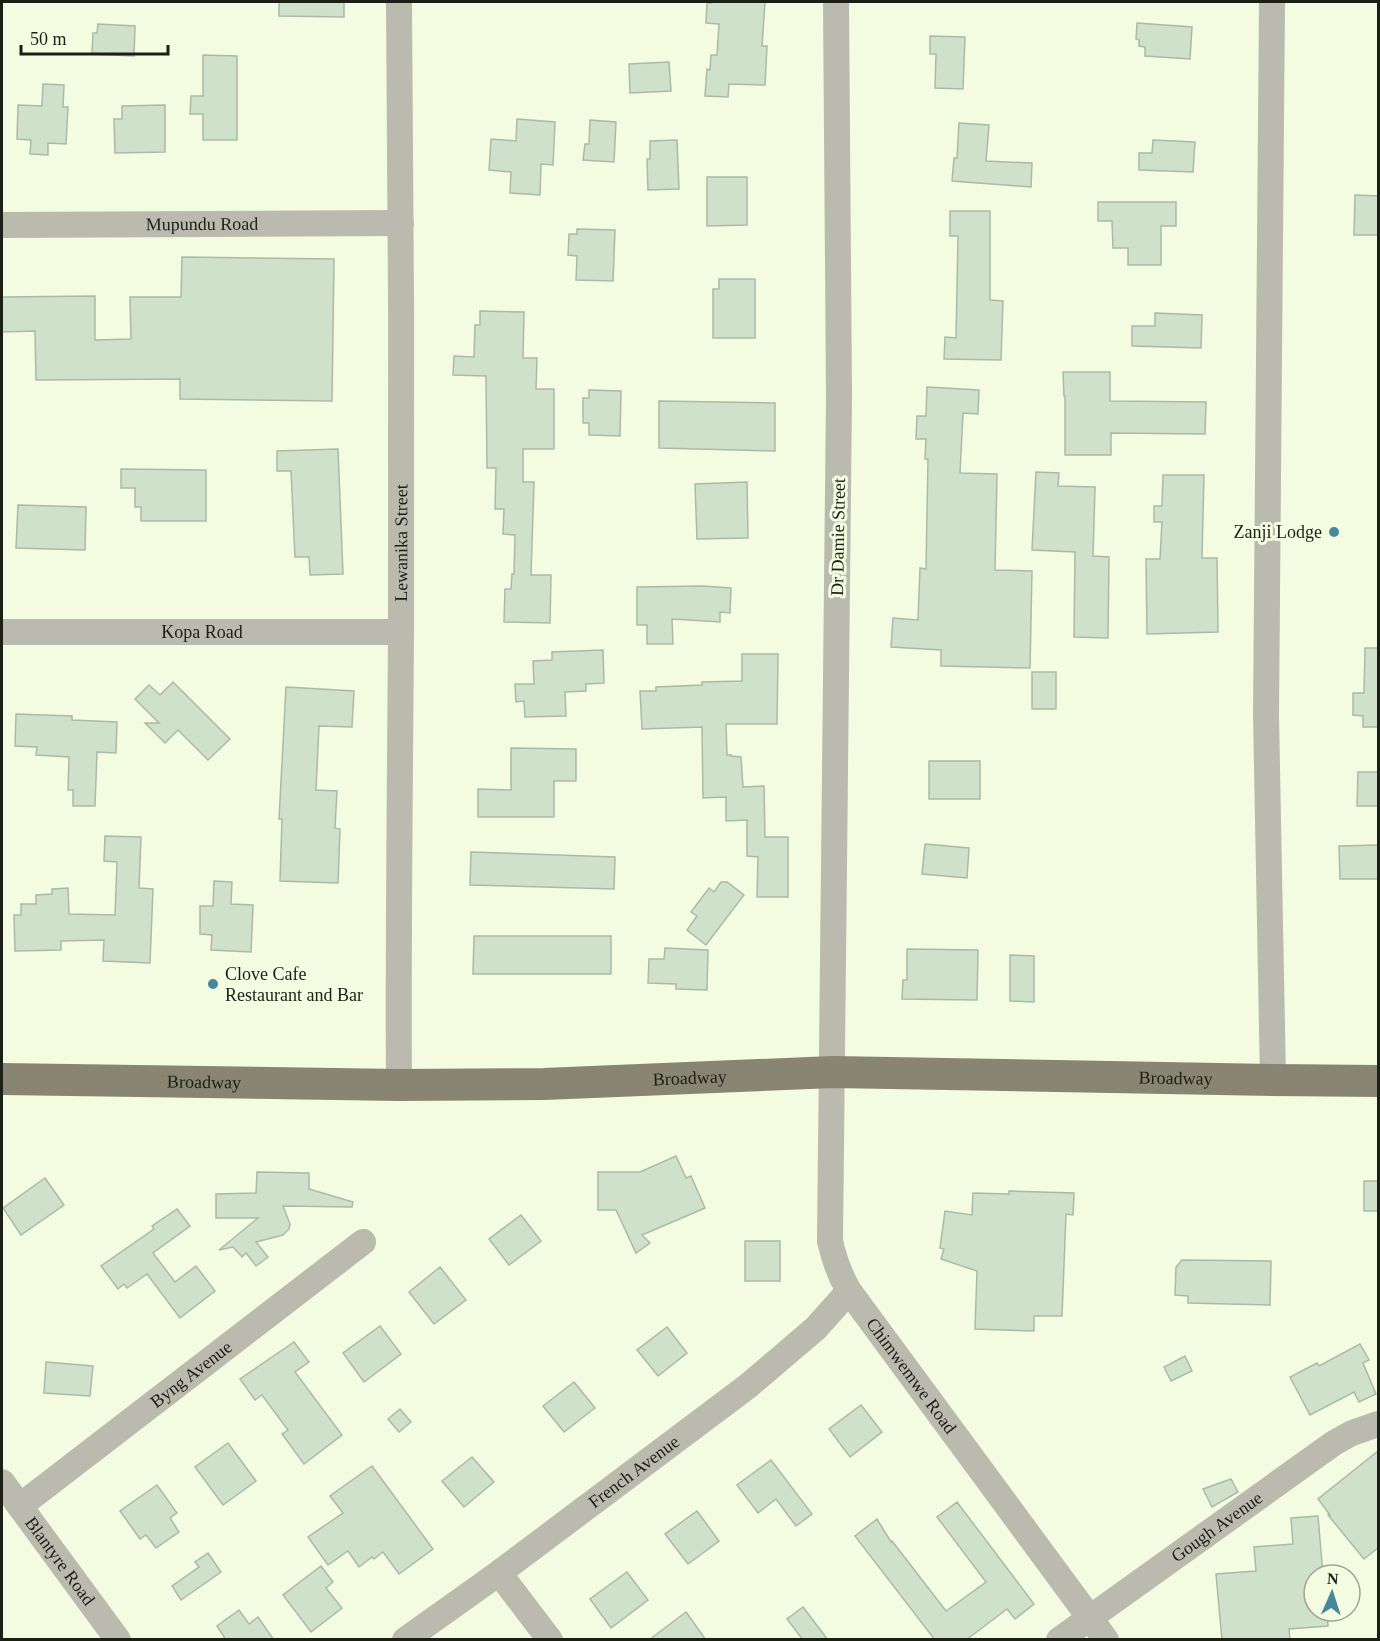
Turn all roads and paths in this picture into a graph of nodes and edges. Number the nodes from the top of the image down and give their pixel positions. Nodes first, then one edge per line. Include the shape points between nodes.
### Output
1 (399, 2) edge
2 (836, 2) edge
3 (1272, 2) edge
4 (401, 223) junction
5 (2, 225) edge
6 (2, 632) edge
7 (401, 632) junction
8 (833, 1072) junction
9 (2, 1079) edge
10 (1273, 1080) junction
11 (1378, 1081) edge
12 (399, 1085) junction
13 (363, 1242) dead end
14 (849, 1291) junction
15 (1378, 1424) edge
16 (2, 1482) edge
17 (20, 1506) junction
18 (498, 1573) junction
19 (1089, 1617) junction
20 (118, 1640) edge
21 (405, 1640) edge
22 (550, 1640) edge
23 (1059, 1640) edge
24 (1106, 1640) edge

1 - 4 street, Lewanika Street
2 - 8 street, Dr Damie Street via 839,396
3 - 10 street via 1266,715
4 - 5 street, Mupundu Road
4 - 7 street, Lewanika Street
6 - 7 street, Kopa Road
7 - 12 street, Lewanika Street
8 - 10 main road, Broadway
8 - 12 main road, Broadway via 544,1084
8 - 14 street, Chimwemwe Road via 831,1241 840,1276
9 - 12 main road, Broadway
10 - 11 main road, Broadway
13 - 17 street, Byng Avenue
14 - 18 street, French Avenue via 816,1328 748,1386
14 - 19 street, Chimwemwe Road
15 - 19 street, Gough Avenue via 1334,1443
16 - 17 street, Blantyre Road
17 - 20 street, Blantyre Road
18 - 21 street, French Avenue
18 - 22 street
19 - 23 street, Gough Avenue
19 - 24 street, Chimwemwe Road

